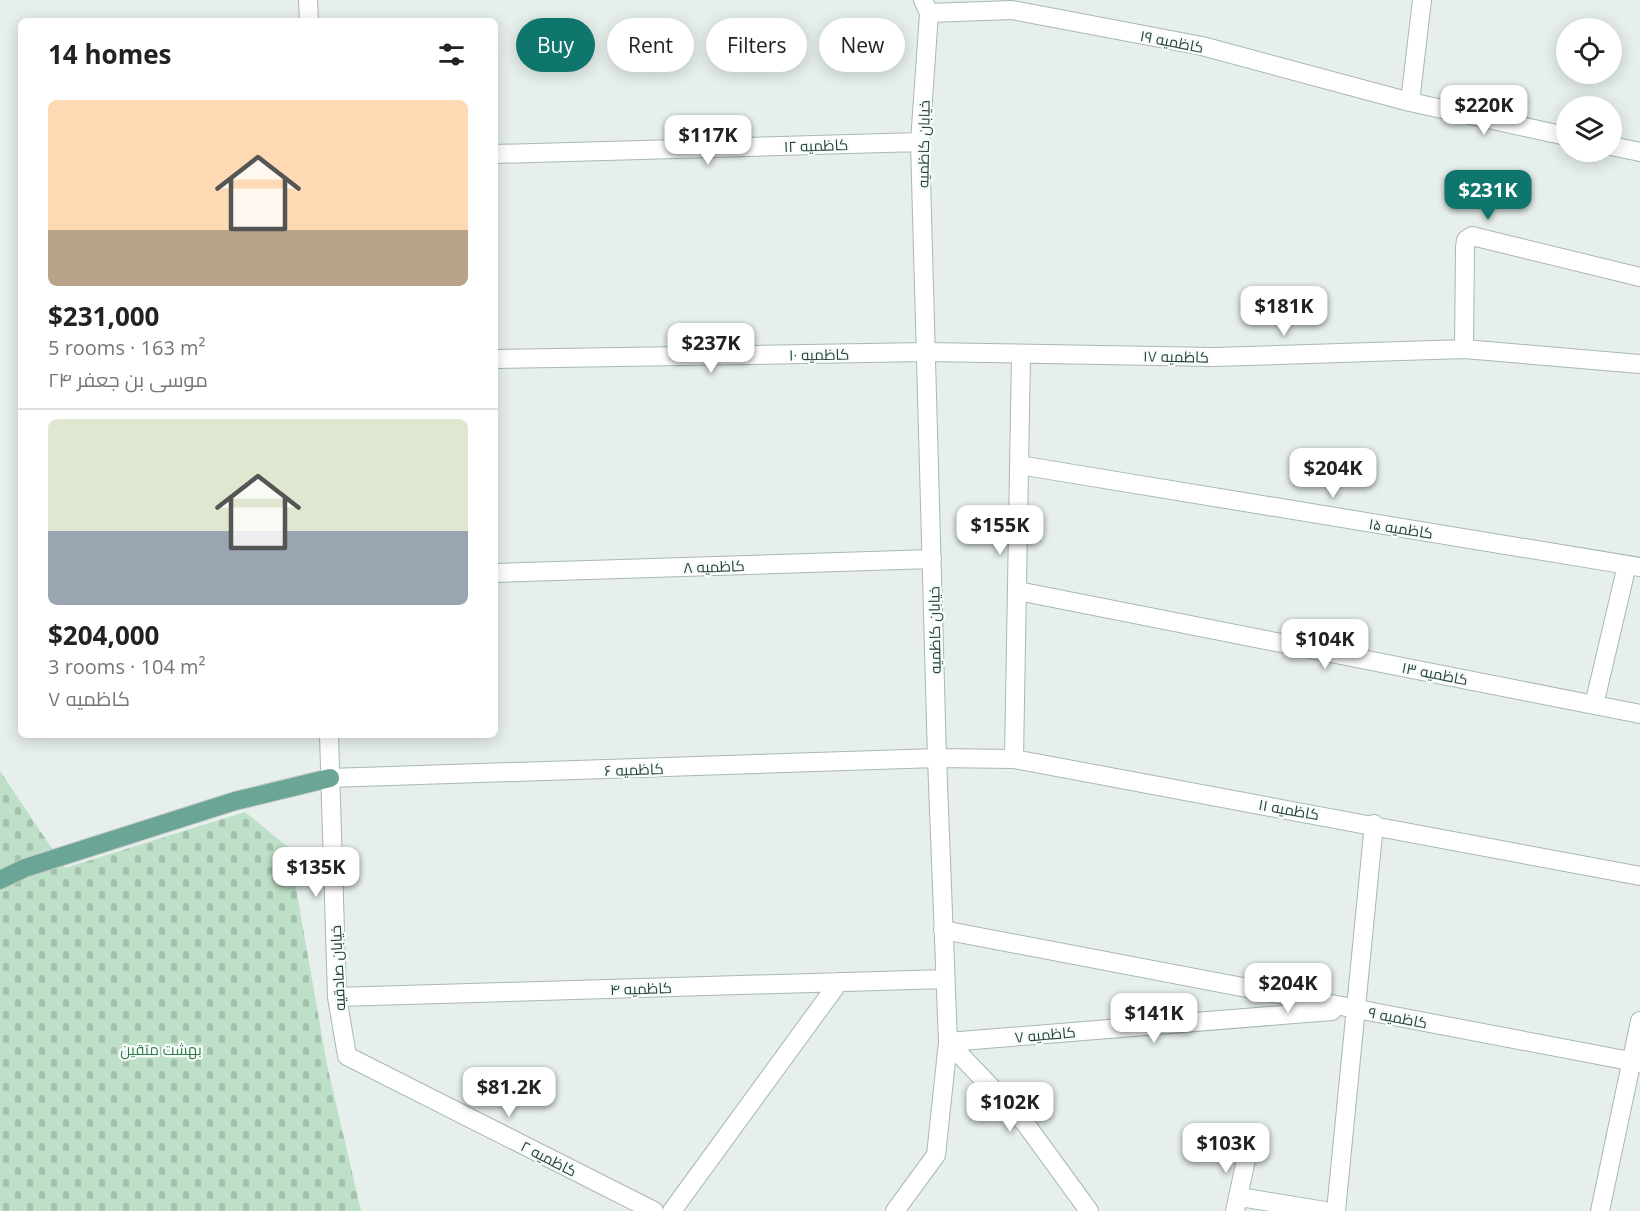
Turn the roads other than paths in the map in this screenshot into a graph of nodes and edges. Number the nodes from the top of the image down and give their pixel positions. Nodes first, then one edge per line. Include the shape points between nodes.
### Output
1 (308, 0) edge
2 (1422, 0) edge
3 (926, 6) edge
4 (309, 18) edge
5 (1410, 102) junction
6 (1556, 134) edge
7 (920, 142) junction
8 (1622, 148) edge
9 (1640, 152) edge
10 (498, 154) edge
11 (1640, 277) edge
12 (1464, 349) junction
13 (926, 352) junction
14 (1021, 354) junction
15 (498, 358) edge
16 (1640, 364) edge
17 (1019, 465) junction
18 (933, 559) junction
19 (1633, 566) edge
20 (498, 573) edge
21 (1018, 591) junction
22 (1594, 705) junction
23 (1640, 714) edge
24 (329, 738) edge
25 (937, 758) junction
26 (1014, 759) junction
27 (330, 778) junction
28 (1374, 824) junction
29 (1640, 876) edge
30 (0, 880) edge
31 (943, 930) junction
32 (945, 979) junction
33 (838, 982) junction
34 (336, 997) junction
35 (1357, 1009) junction
36 (1640, 1021) edge
37 (948, 1042) junction
38 (347, 1056) joint
39 (1636, 1062) edge
40 (1250, 1146) dead end
41 (1237, 1204) edge
42 (654, 1211) edge
43 (672, 1211) edge
44 (896, 1211) edge
45 (1089, 1211) edge
46 (1325, 1211) edge
47 (1336, 1211) edge
48 (1600, 1211) edge

1 - 4 street
2 - 5 street
3 - 5 street, کاظمیه ۱۹ via 1012,10 1202,46
3 - 7 street, خیابان کاظمیه
5 - 6 street, کاظمیه ۱۹
7 - 10 street, کاظمیه ۱۲
7 - 13 street, خیابان کاظمیه
8 - 9 street
11 - 12 street via 1472,236 1465,247
12 - 14 street, کاظمیه ۱۷ via 1214,357
12 - 16 street, کاظمیه ۱۷
13 - 14 street, کاظمیه ۱۷
13 - 15 street, کاظمیه ۱۰
13 - 18 street, خیابان کاظمیه
14 - 17 street
17 - 19 street, کاظمیه ۱۵
17 - 21 street
18 - 20 street, کاظمیه ۸
18 - 25 street, خیابان کاظمیه
19 - 22 street
21 - 22 street, کاظمیه ۱۳
21 - 26 street
22 - 23 street, کاظمیه ۱۳
24 - 27 street, خیابان صادقیه
25 - 26 street, کاظمیه ۱۱
25 - 27 street, کاظمیه ۶
25 - 31 street, خیابان کاظمیه
26 - 28 street, کاظمیه ۱۱
27 - 30 main road via 235,801 25,868
27 - 34 street, خیابان صادقیه
28 - 29 street, کاظمیه ۱۱
28 - 35 street
31 - 32 street, خیابان کاظمیه
31 - 35 street, کاظمیه ۹
32 - 33 street, کاظمیه ۴
32 - 37 street, خیابان کاظمیه
33 - 34 street, کاظمیه ۴
33 - 43 street
34 - 38 street, خیابان صادقیه
35 - 37 street, کاظمیه ۷
35 - 39 street, کاظمیه ۹
35 - 47 street
36 - 39 street
37 - 44 street, خیابان کاظمیه via 936,1155
37 - 45 street via 1025,1123
38 - 42 street, کاظمیه ۲
39 - 48 street
40 - 41 street
41 - 46 street

